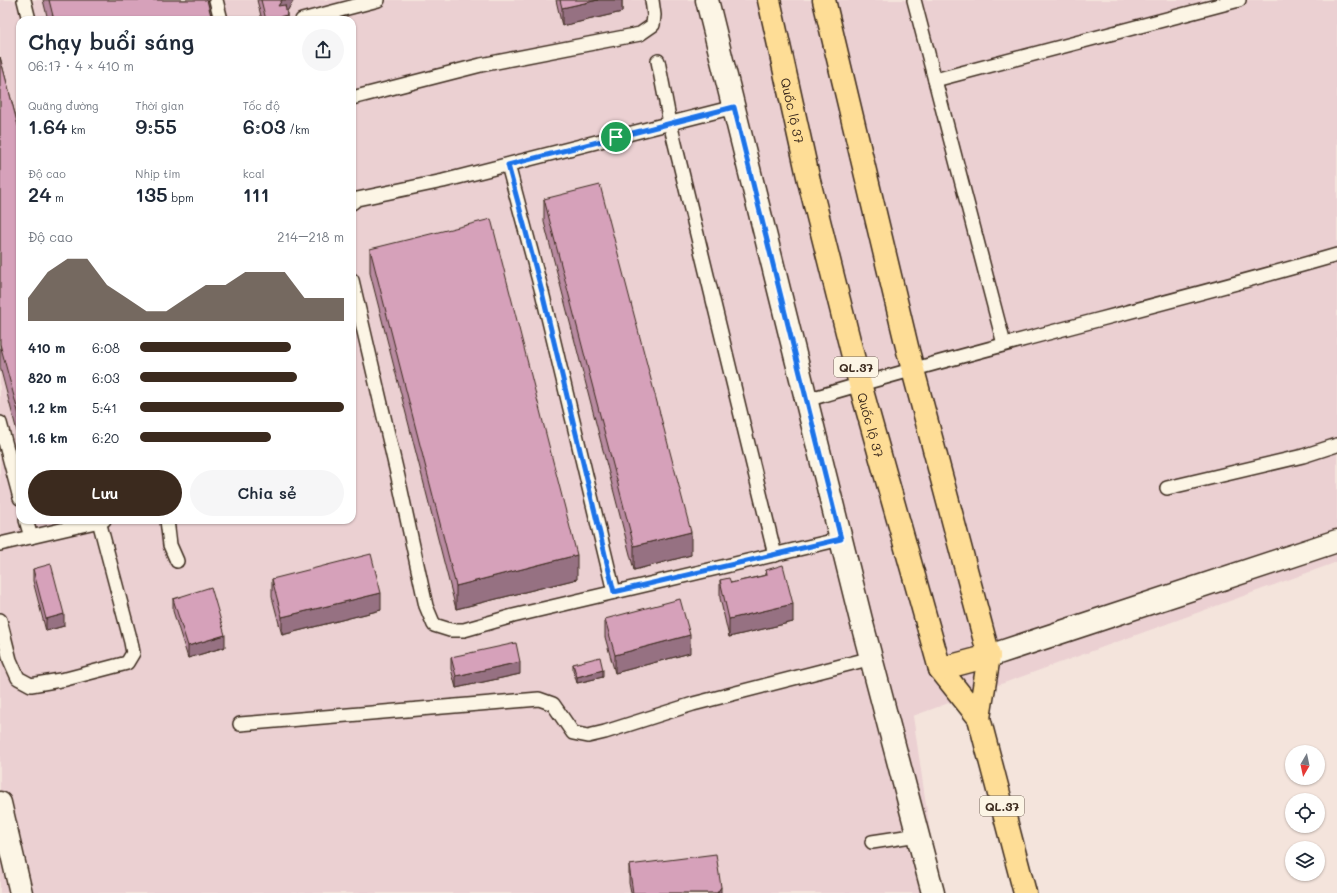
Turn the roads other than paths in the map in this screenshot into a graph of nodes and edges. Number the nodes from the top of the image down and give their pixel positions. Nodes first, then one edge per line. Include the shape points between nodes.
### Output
1 (24, 0) edge
2 (216, 0) edge
3 (378, 0) edge
4 (652, 0) edge
5 (707, 0) edge
6 (769, 0) edge
7 (824, 0) edge
8 (914, 0) edge
9 (1239, 0) edge
10 (28, 16) edge
11 (220, 16) edge
12 (317, 16) edge
13 (658, 61) dead end
14 (935, 80) junction
15 (356, 97) edge
16 (734, 107) junction
17 (670, 123) junction
18 (508, 165) junction
19 (356, 200) edge
20 (1337, 256) edge
21 (356, 297) edge
22 (1004, 344) junction
23 (912, 368) junction
24 (860, 384) junction
25 (807, 400) junction
26 (0, 423) edge
27 (1337, 445) edge
28 (16, 483) edge
29 (1167, 488) dead end
30 (27, 524) edge
31 (88, 524) edge
32 (103, 524) edge
33 (167, 524) edge
34 (30, 537) junction
35 (841, 539) junction
36 (1337, 541) edge
37 (0, 544) edge
38 (775, 555) junction
39 (177, 561) dead end
40 (614, 592) junction
41 (0, 620) edge
42 (989, 656) junction
43 (872, 658) junction
44 (940, 669) junction
45 (979, 718) junction
46 (240, 724) dead end
47 (0, 803) edge
48 (918, 835) junction
49 (872, 842) dead end
50 (21, 893) edge
51 (933, 893) edge
52 (1025, 893) edge

1 - 10 lane
2 - 11 lane
3 - 12 lane
4 - 15 lane via 652,25 640,34 481,65
5 - 16 street
6 - 24 highway, Quốc lộ 37 / QL.37 via 809,181
7 - 23 highway, Quốc lộ 37 / QL.37
8 - 14 lane
9 - 14 lane
13 - 17 lane
14 - 22 lane
16 - 17 lane
16 - 25 street
17 - 18 lane
17 - 38 lane
18 - 19 lane
18 - 40 lane via 542,292
20 - 22 lane
21 - 40 lane via 426,606 434,625 450,630 464,630
22 - 23 lane
23 - 24 lane
23 - 42 highway, Quốc lộ 37 / QL.37
24 - 25 lane
24 - 44 highway, Quốc lộ 37 / QL.37
25 - 35 street
26 - 28 lane
27 - 29 lane via 1303,456
30 - 34 lane
31 - 34 lane
32 - 41 lane via 133,652 128,663 31,685 18,678 10,660
33 - 39 lane via 170,545
34 - 37 lane
35 - 38 lane
35 - 43 street
36 - 42 street
38 - 40 lane
42 - 44 highway
42 - 45 highway, Quốc lộ 37 / QL.37
43 - 46 lane via 693,704 588,736 573,733 553,704 539,699
43 - 48 street
44 - 45 highway, Quốc lộ 37 / QL.37
45 - 52 highway, Quốc lộ 37 / QL.37
47 - 50 street
48 - 49 lane
48 - 51 street

